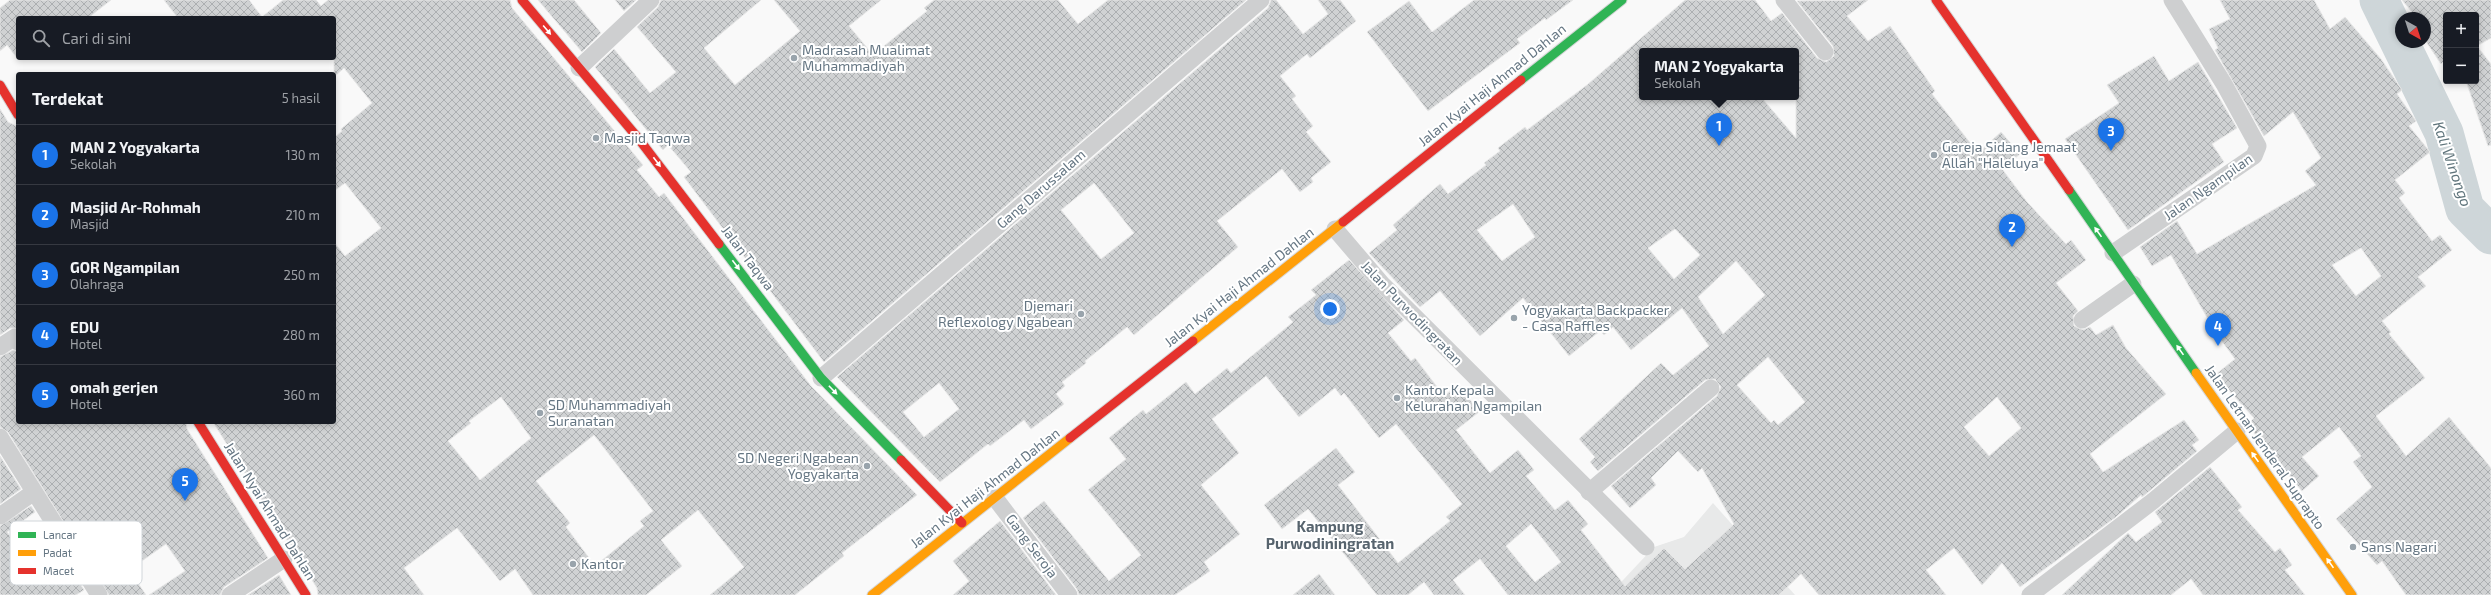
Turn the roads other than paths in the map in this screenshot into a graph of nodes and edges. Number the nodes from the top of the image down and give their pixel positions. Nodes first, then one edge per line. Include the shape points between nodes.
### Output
1 (522, 0) edge
2 (651, 0) edge
3 (1261, 0) edge
4 (1622, 0) edge
5 (1784, 0) edge
6 (1936, 0) edge
7 (2172, 0) edge
8 (1825, 52) dead end
9 (579, 68) junction
10 (0, 85) edge
11 (16, 112) edge
12 (1335, 229) junction
13 (2113, 253) junction
14 (2133, 284) junction
15 (2082, 320) dead end
16 (16, 339) edge
17 (0, 347) edge
18 (821, 378) junction
19 (1711, 388) dead end
20 (199, 424) edge
21 (2237, 431) junction
22 (0, 437) edge
23 (34, 492) junction
24 (1589, 492) junction
25 (995, 498) junction
26 (0, 516) edge
27 (52, 521) edge
28 (962, 523) junction
29 (1646, 547) dead end
30 (284, 559) junction
31 (92, 585) edge
32 (98, 595) edge
33 (230, 595) edge
34 (306, 595) edge
35 (872, 595) edge
36 (1069, 595) edge
37 (2030, 595) edge
38 (2352, 595) edge

1 -> 9 main road, Jalan Taqwa
2 - 9 street
3 - 18 street, Gang Darussalam
4 - 12 main road, Jalan Kyai Haji Ahmad Dahlan
5 - 8 street
13 -> 6 main road, Jalan Letnan Jenderal Suprapto
7 - 13 street, Jalan Ngampilan via 2224,84 2258,150 2254,156
9 -> 18 main road, Jalan Taqwa via 638,138
10 - 11 main road
12 - 24 street, Jalan Purwodingratan via 1382,284
12 - 25 main road, Jalan Kyai Haji Ahmad Dahlan
13 - 14 main road, Jalan Letnan Jenderal Suprapto
14 - 15 street
21 -> 14 main road, Jalan Letnan Jenderal Suprapto
16 - 17 street
18 -> 28 main road, Jalan Taqwa
19 - 24 street
20 - 30 main road, Jalan Nyai Ahmad Dahlan
21 - 37 street via 2153,501
38 -> 21 main road, Jalan Letnan Jenderal Suprapto
22 - 23 street
23 - 26 street
23 - 27 street
24 - 29 street, Jalan Purwodingratan
25 - 28 main road, Jalan Kyai Haji Ahmad Dahlan
25 - 36 street, Gang Seroja
28 - 35 main road, Jalan Kyai Haji Ahmad Dahlan
30 - 33 street
30 - 34 main road, Jalan Nyai Ahmad Dahlan
31 - 32 street

